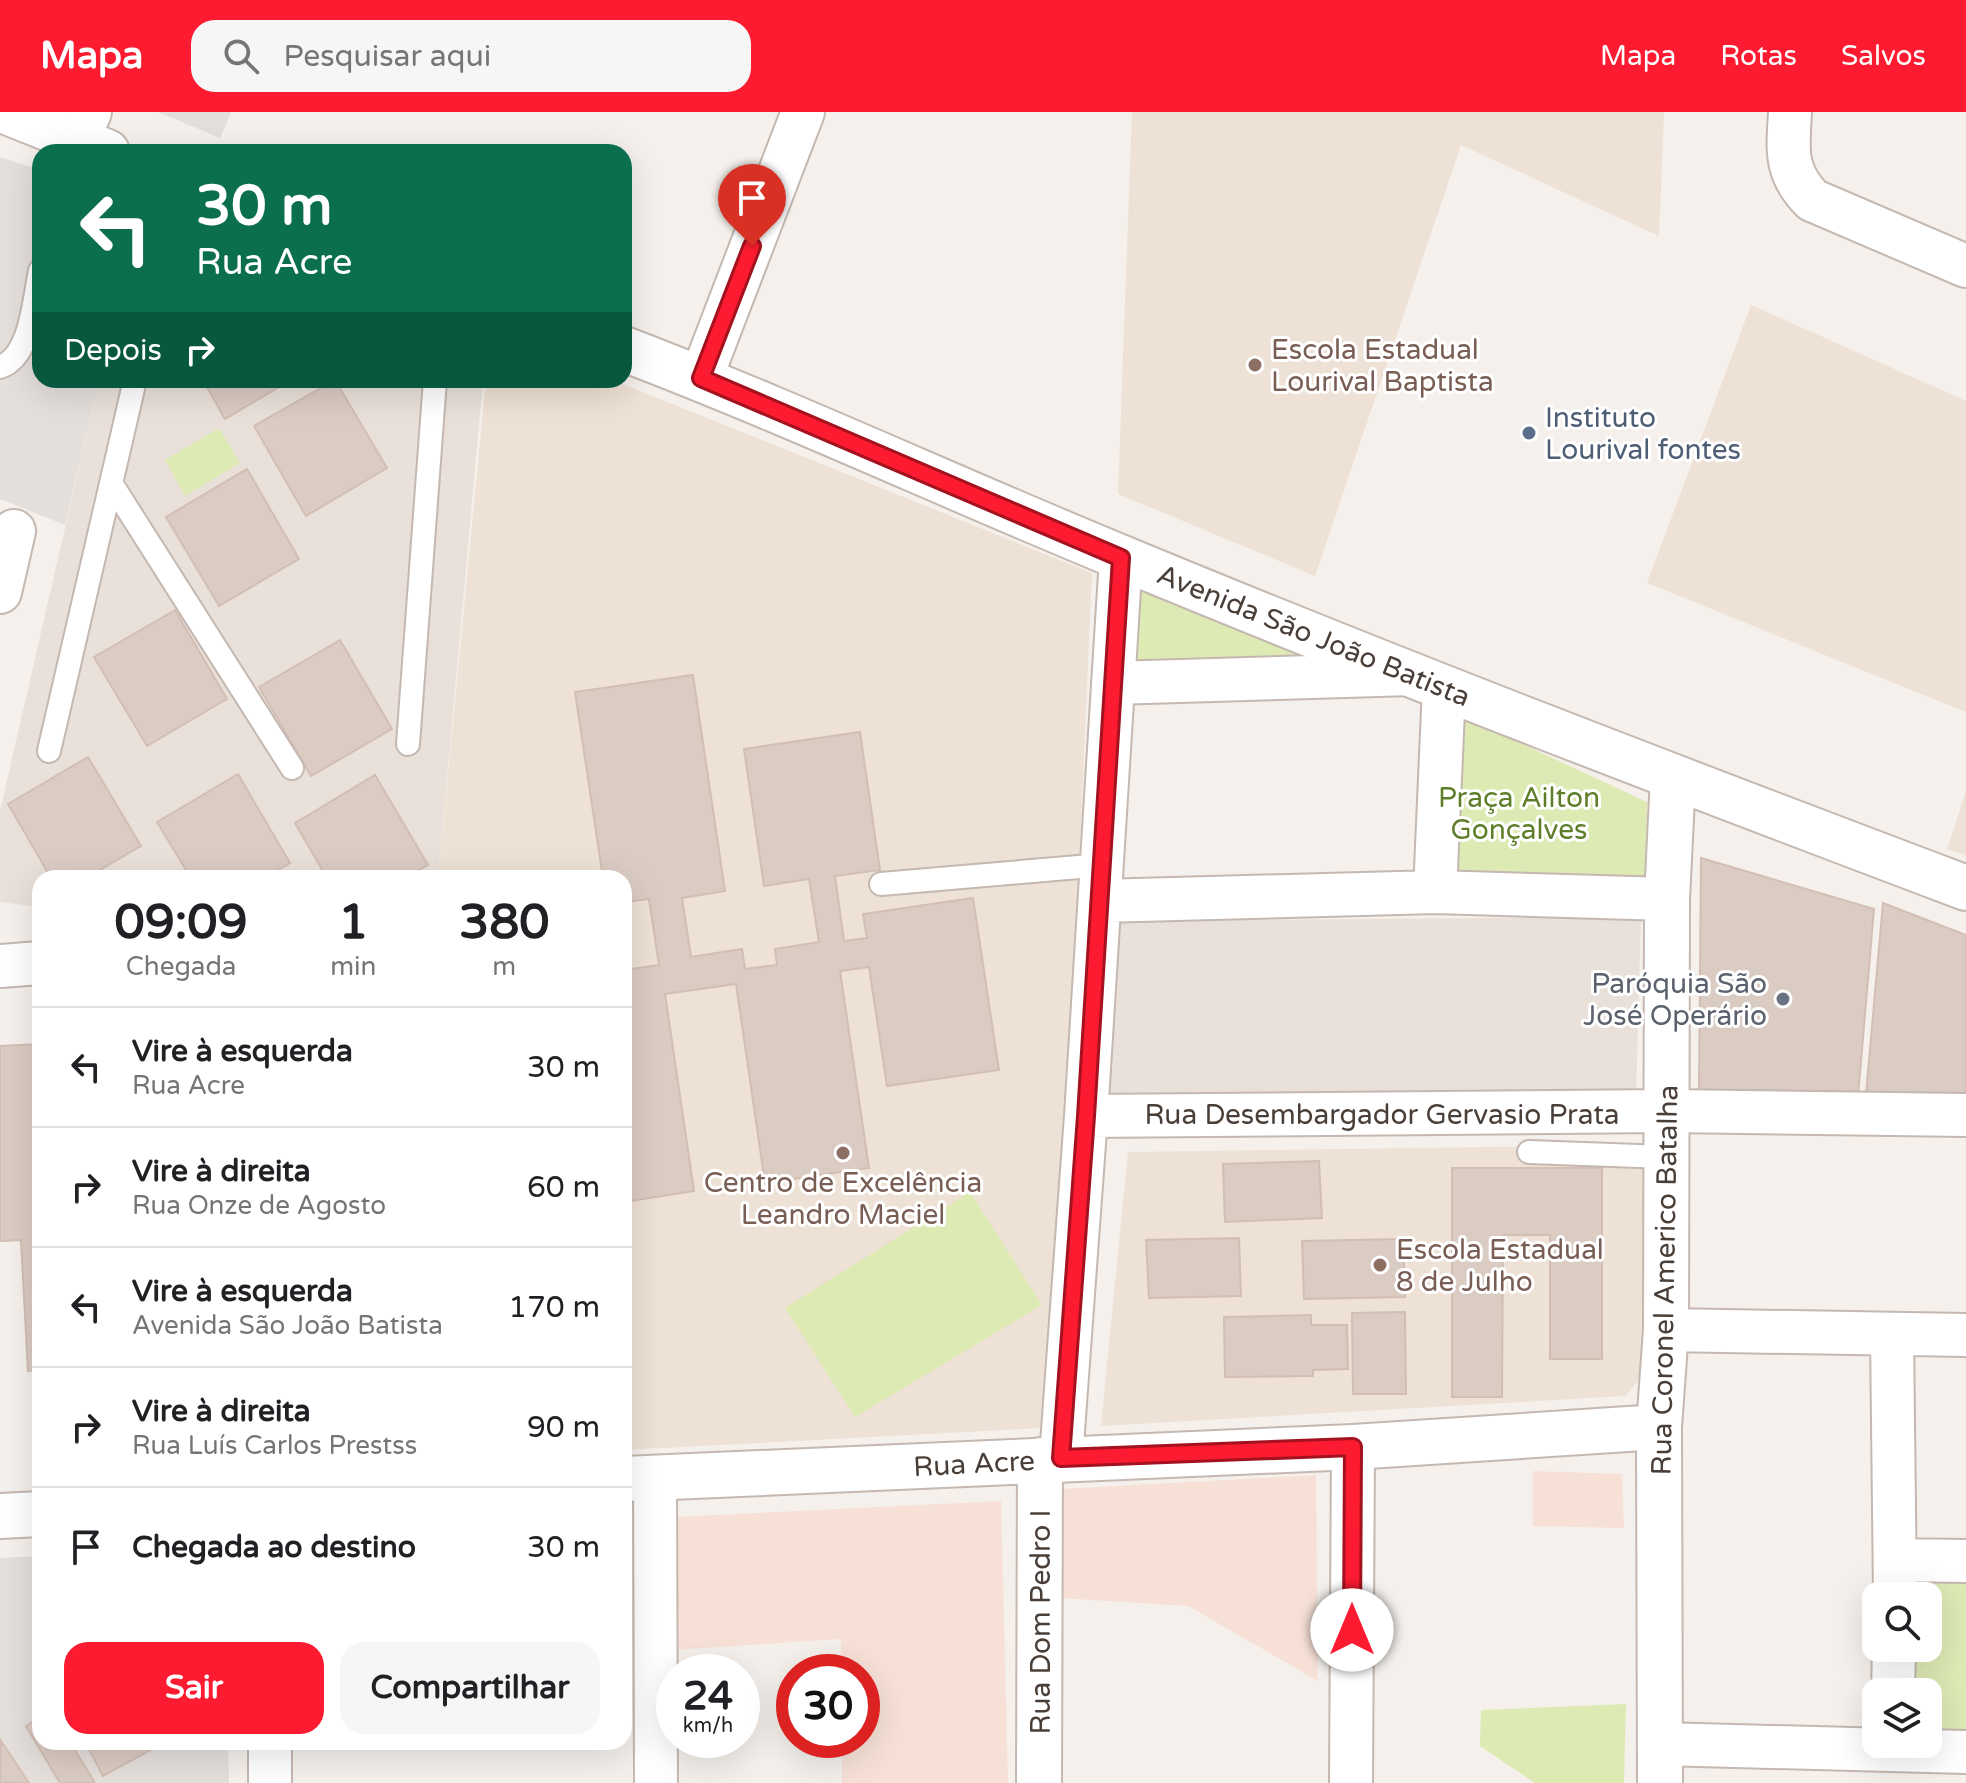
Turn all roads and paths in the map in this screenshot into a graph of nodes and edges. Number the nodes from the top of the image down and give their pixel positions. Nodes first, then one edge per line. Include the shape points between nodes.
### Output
1 (7, 112) edge
2 (803, 112) edge
3 (1790, 112) edge
4 (87, 139) edge
5 (1966, 266) edge
6 (32, 308) edge
7 (632, 352) edge
8 (0, 367) edge
9 (701, 378) junction
10 (133, 388) edge
11 (434, 388) edge
12 (111, 483) junction
13 (14, 531) dead end
14 (1121, 558) junction
15 (0, 592) edge
16 (1430, 681) junction
17 (1113, 683) junction
18 (408, 744) dead end
19 (49, 751) dead end
20 (292, 768) dead end
21 (1673, 777) junction
22 (1101, 883) junction
23 (881, 884) dead end
24 (1966, 888) edge
25 (1435, 892) junction
26 (1667, 899) junction
27 (32, 964) edge
28 (0, 966) edge
29 (1668, 1111) junction
30 (1966, 1115) edge
31 (1086, 1116) junction
32 (1529, 1152) dead end
33 (1666, 1157) junction
34 (1666, 1330) junction
35 (1892, 1334) junction
36 (1966, 1335) edge
37 (1659, 1427) junction
38 (1353, 1447) junction
39 (1051, 1459) junction
40 (639, 1478) edge
41 (32, 1514) edge
42 (0, 1516) edge
43 (1966, 1561) edge
44 (1895, 1578) edge
45 (270, 1750) edge
46 (1862, 1750) edge
47 (1942, 1751) edge
48 (1966, 1752) edge
49 (1660, 1764) edge
50 (270, 1783) edge
51 (656, 1783) edge
52 (1039, 1783) edge
53 (1351, 1783) edge

1 - 4 street
2 - 9 street
3 - 5 street via 1791,172 1812,200
6 - 8 lane via 24,345
7 - 9 street, Avenida São João Batista
9 - 14 street, Avenida São João Batista
10 - 12 lane
11 - 18 lane
12 - 19 lane
12 - 20 lane
13 - 15 street
14 - 16 street, Avenida São João Batista
14 - 17 street
16 - 17 street
16 - 21 street, Avenida São João Batista
16 - 25 street
17 - 22 street
21 - 24 street, Avenida São João Batista
21 - 26 street, Rua Coronel Americo Batalha
22 - 23 lane
22 - 25 street
22 - 31 street
25 - 26 street
26 - 29 street, Rua Coronel Americo Batalha
27 - 28 street
29 - 30 street, Rua Desembargador Gervasio Prata
29 - 31 street, Rua Desembargador Gervasio Prata
29 - 33 street, Rua Coronel Americo Batalha
31 - 39 street
32 - 33 lane
33 - 34 street, Rua Coronel Americo Batalha
34 - 35 street
34 - 37 street, Rua Coronel Americo Batalha
35 - 36 street
35 - 44 street
37 - 38 street, Rua Acre
37 - 49 street, Rua Coronel Americo Batalha
38 - 39 street, Rua Acre
38 - 53 street
39 - 40 street, Rua Acre
39 - 52 street, Rua Dom Pedro I
40 - 51 street
41 - 42 street
43 - 44 street
45 - 50 street
46 - 49 street
47 - 48 street

